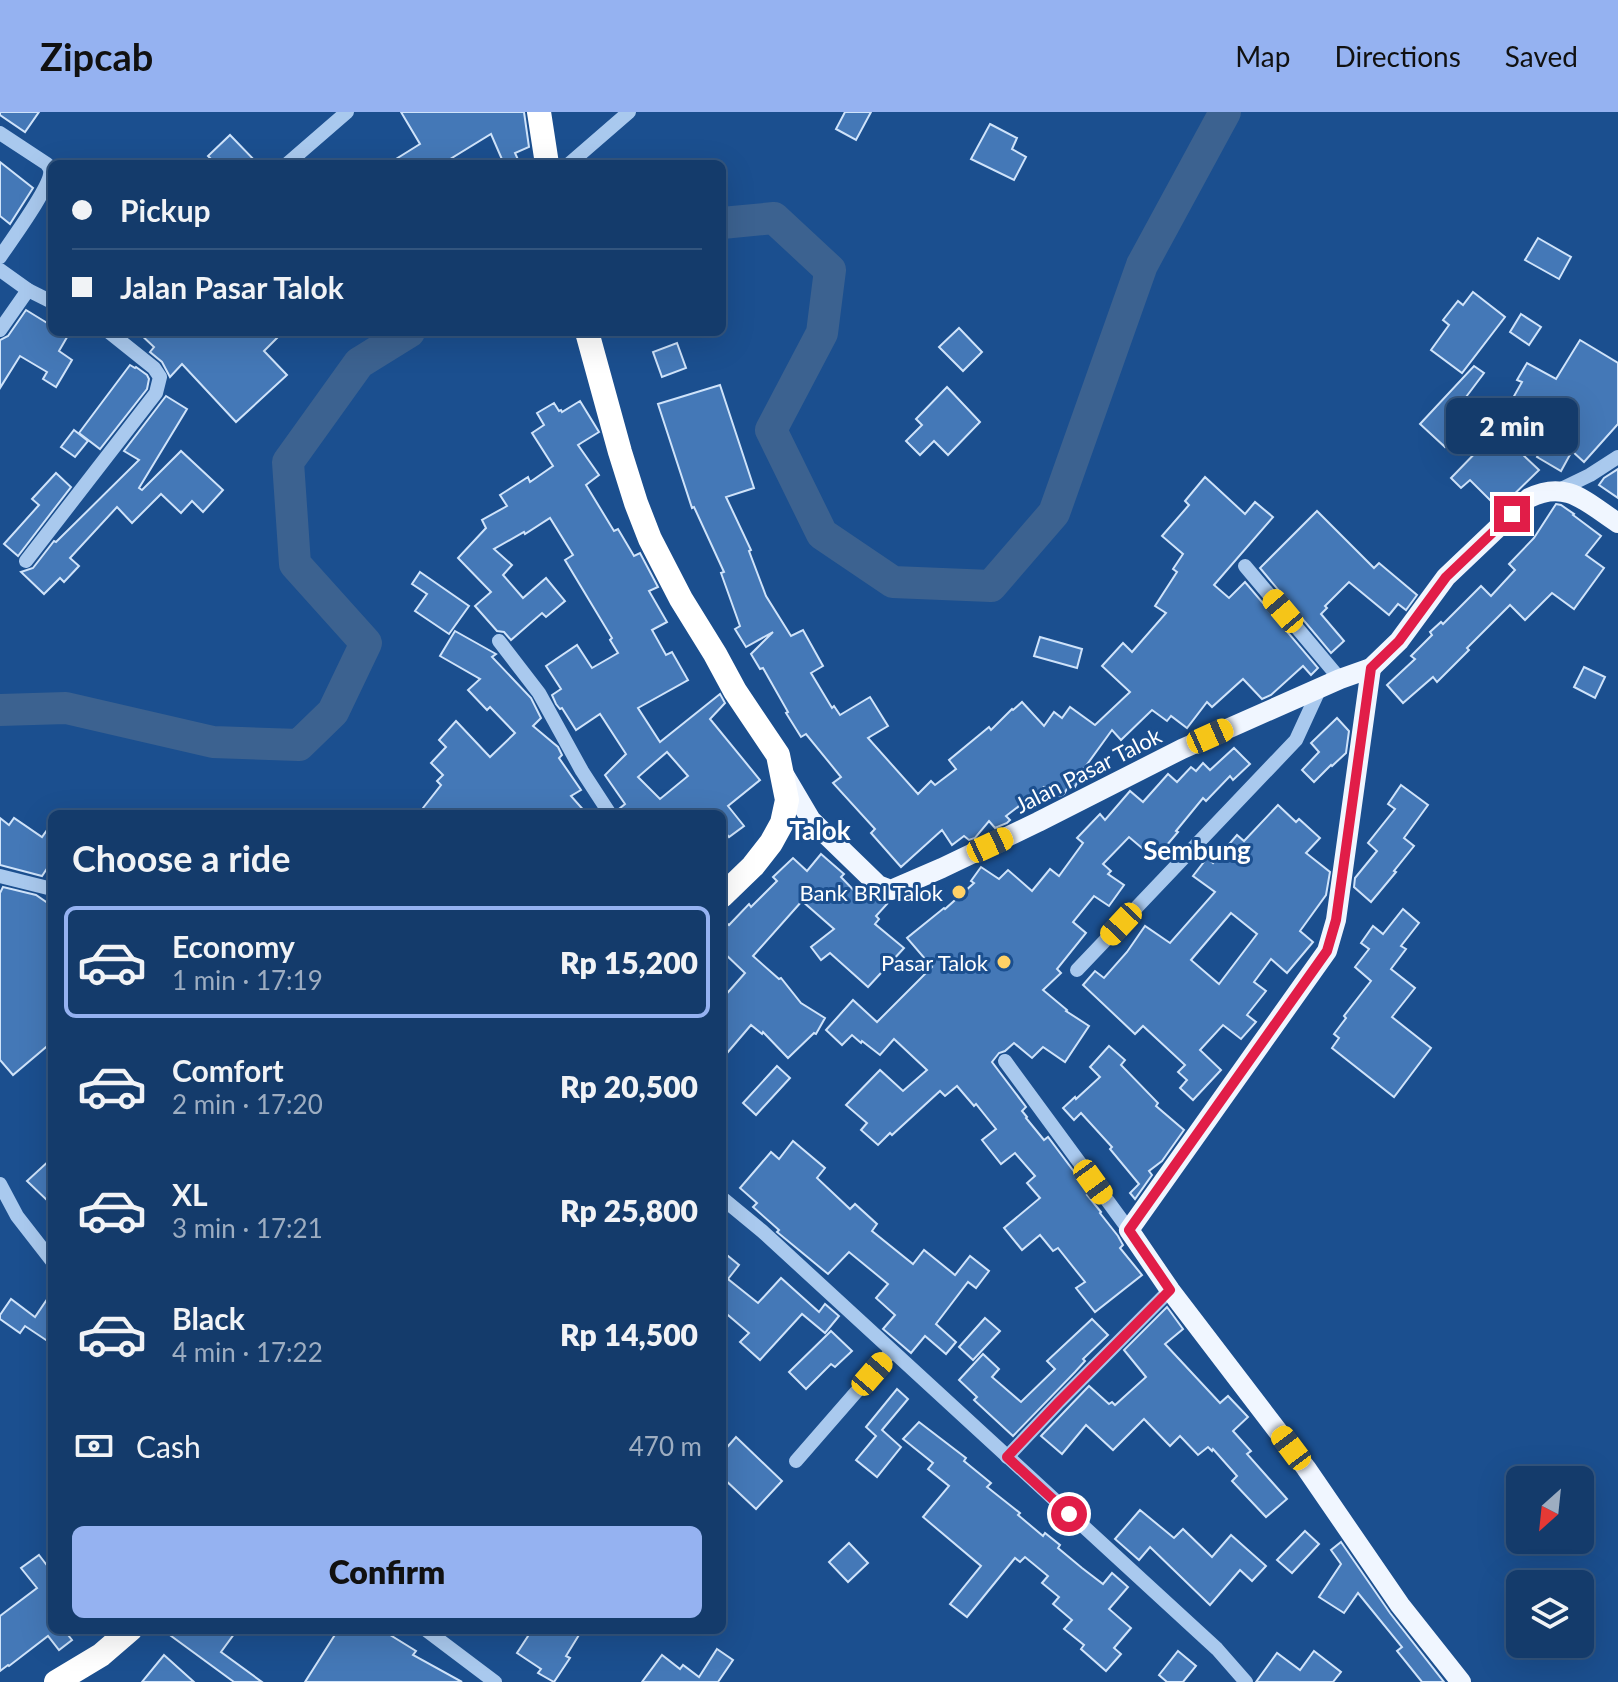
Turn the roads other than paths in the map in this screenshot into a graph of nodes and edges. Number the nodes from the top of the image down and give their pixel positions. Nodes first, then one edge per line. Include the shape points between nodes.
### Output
1 (539, 112) edge
2 (629, 112) edge
3 (344, 113) edge
4 (0, 133) edge
5 (291, 160) edge
6 (546, 160) edge
7 (574, 160) edge
8 (48, 166) edge
9 (48, 180) edge
10 (0, 257) edge
11 (0, 270) edge
12 (28, 290) junction
13 (48, 300) edge
14 (0, 330) edge
15 (114, 336) edge
16 (588, 336) edge
17 (1618, 457) edge
18 (1559, 490) junction
19 (1618, 523) edge
20 (26, 561) dead end
21 (1245, 566) dead end
22 (499, 641) dead end
23 (1371, 668) junction
24 (1340, 679) junction
25 (1319, 690) junction
26 (781, 770) junction
27 (607, 810) edge
28 (820, 830) junction
29 (774, 839) junction
30 (0, 876) edge
31 (48, 888) edge
32 (726, 892) edge
33 (1077, 970) dead end
34 (1005, 1061) dead end
35 (0, 1184) edge
36 (726, 1201) edge
37 (1129, 1230) junction
38 (48, 1256) edge
39 (1170, 1290) junction
40 (891, 1352) junction
41 (1007, 1457) junction
42 (796, 1461) dead end
43 (125, 1634) edge
44 (431, 1634) edge
45 (56, 1682) edge
46 (495, 1682) edge
47 (1246, 1682) edge
48 (1461, 1682) edge

1 - 6 highway
2 - 7 street
3 - 5 street
4 - 8 street
9 - 10 street
11 - 12 street
12 - 13 street
12 - 14 street
15 - 20 street via 154,368 160,377 156,393
16 - 26 highway via 650,539 735,691 778,755
17 - 18 street
18 - 19 main road
18 - 23 main road, Jalan Pasar Talok via 1529,498 1479,545
21 - 24 street
22 - 27 street via 539,693
23 - 24 main road, Jalan Pasar Talok
23 - 37 main road via 1336,920 1327,951
24 - 25 main road, Jalan Pasar Talok
25 - 28 main road, Jalan Pasar Talok via 1182,749 891,890 878,885
25 - 33 street via 1296,740
26 - 28 main road
26 - 29 highway via 787,800
28 - 29 main road via 792,830
29 - 32 highway
30 - 31 street
34 - 37 street
35 - 38 street
36 - 40 street
37 - 39 main road
39 - 41 street
39 - 48 main road
40 - 41 street
40 - 42 street
41 - 47 street via 1217,1649
43 - 45 highway via 86,1671
44 - 46 street

